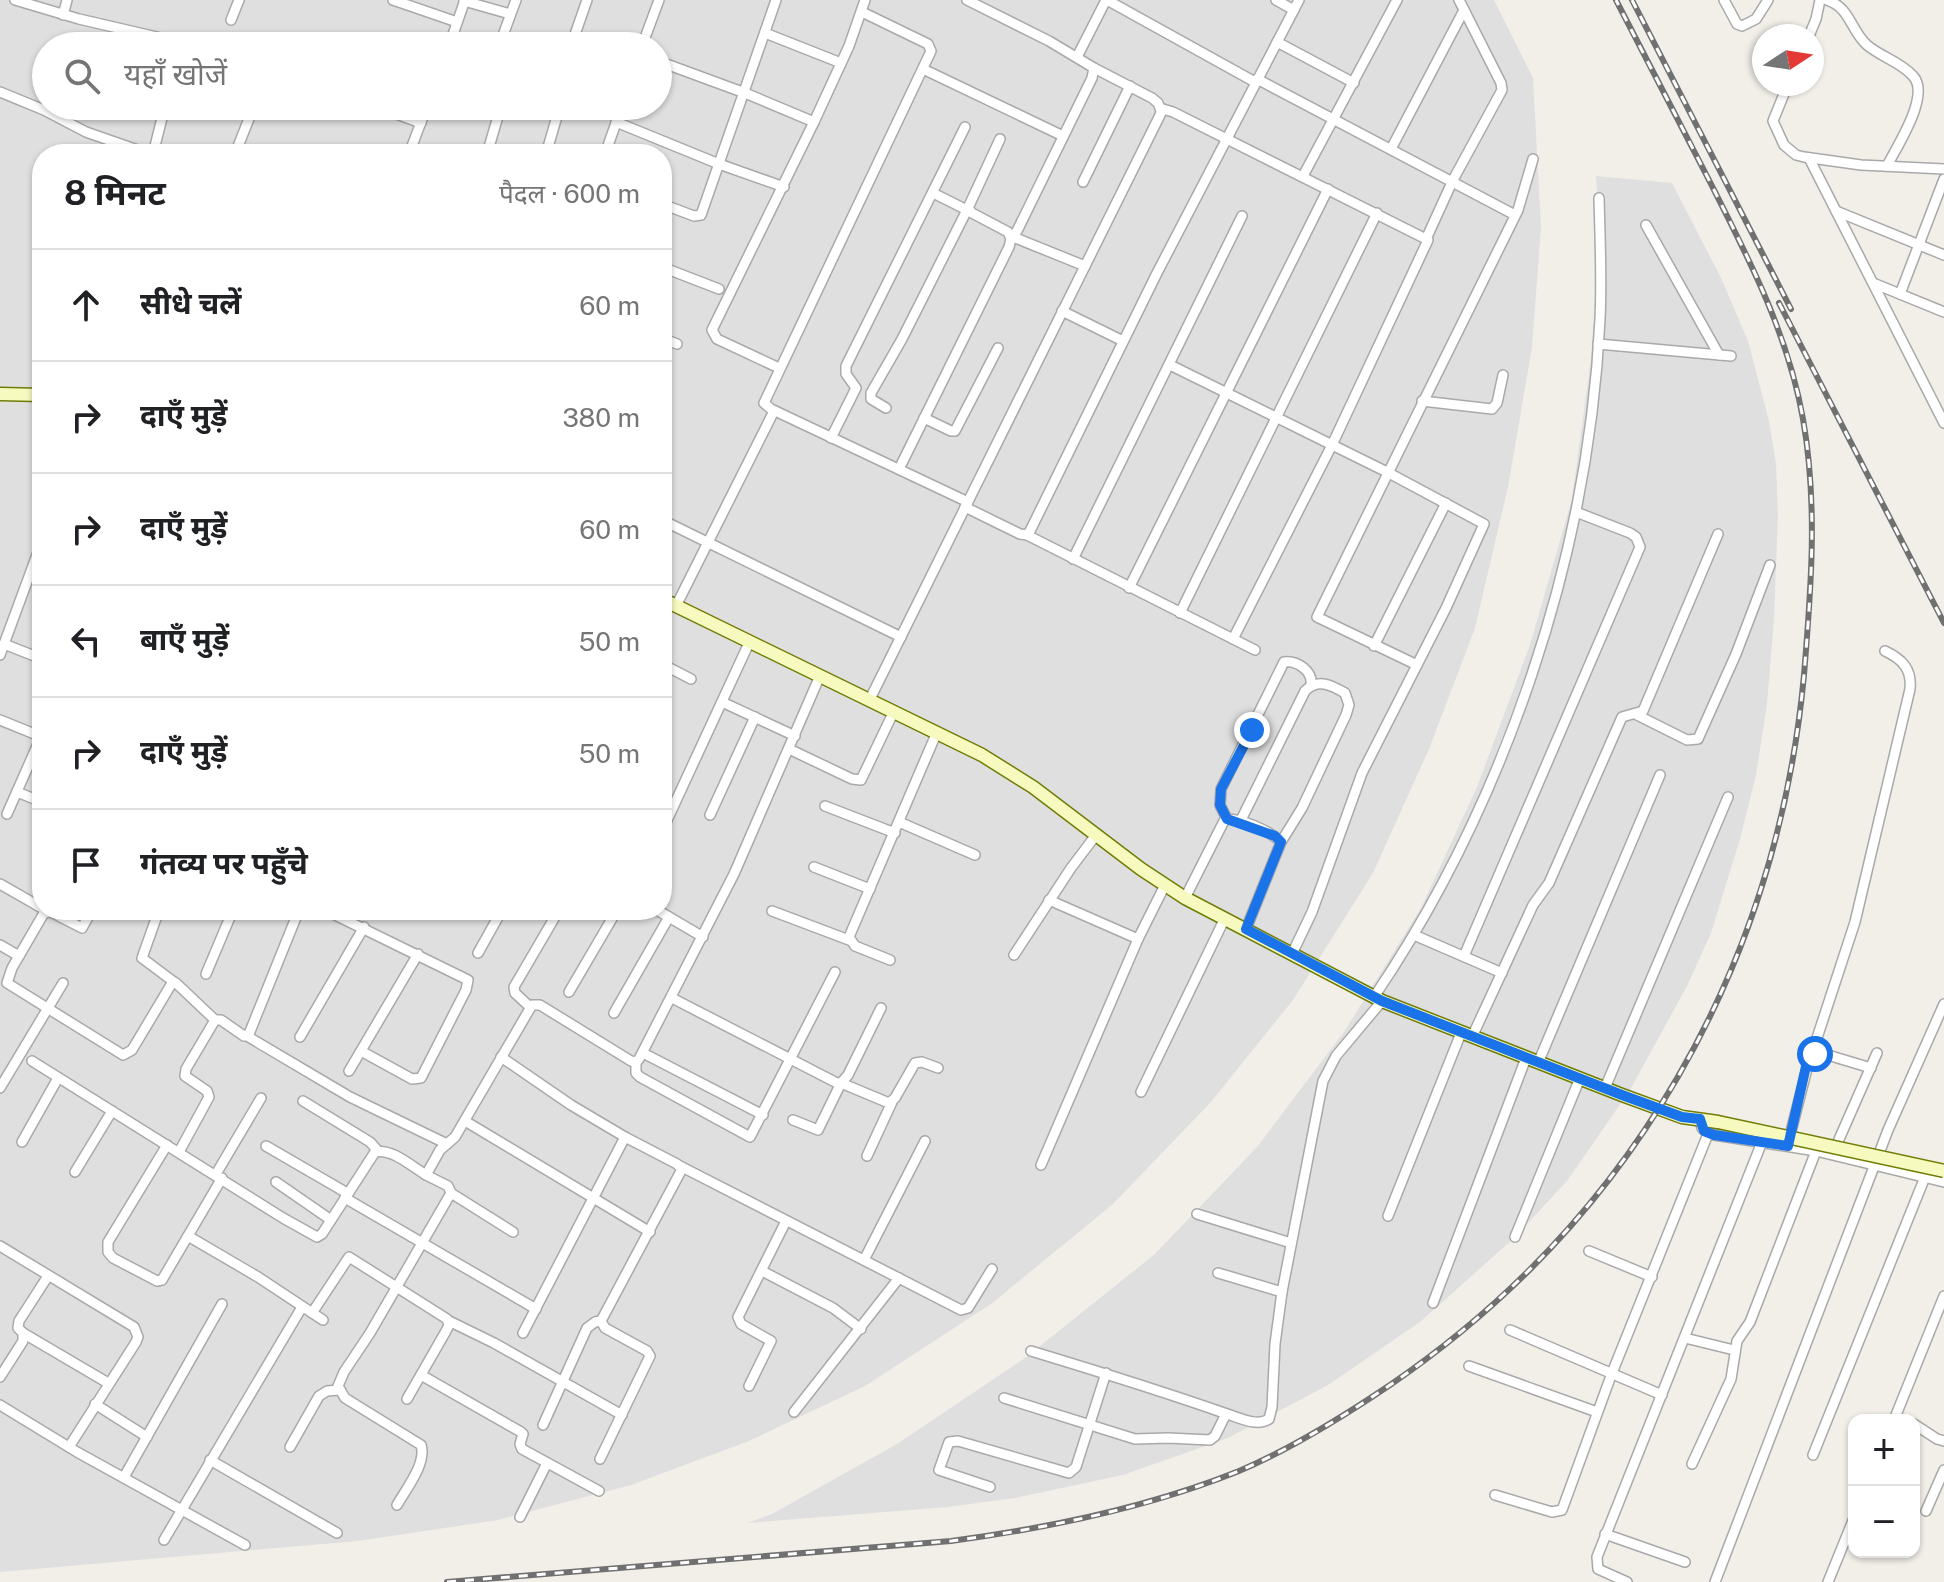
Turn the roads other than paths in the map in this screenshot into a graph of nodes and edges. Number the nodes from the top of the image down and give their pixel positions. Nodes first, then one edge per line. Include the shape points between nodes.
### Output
1 (15, 0) edge
2 (67, 0) edge
3 (239, 0) edge
4 (393, 0) edge
5 (464, 0) edge
6 (516, 0) edge
7 (587, 0) edge
8 (659, 0) edge
9 (776, 0) edge
10 (865, 0) edge
11 (967, 0) edge
12 (1107, 0) edge
13 (1276, 0) edge
14 (1397, 0) edge
15 (1459, 0) edge
16 (1724, 0) edge
17 (1768, 0) edge
18 (1820, 0) edge
19 (1827, 0) edge
20 (1297, 5) edge
21 (1464, 10) junction
22 (862, 12) junction
23 (510, 14) junction
24 (63, 15) junction
25 (231, 20) dead end
26 (457, 22) junction
27 (1814, 24) edge
28 (136, 32) edge
29 (454, 32) edge
30 (504, 32) edge
31 (576, 32) edge
32 (647, 32) edge
33 (765, 33) junction
34 (1277, 42) junction
35 (1077, 57) junction
36 (841, 63) junction
37 (672, 66) edge
38 (1094, 68) junction
39 (923, 69) junction
40 (1256, 80) junction
41 (1354, 83) junction
42 (1130, 86) junction
43 (0, 92) edge
44 (745, 93) junction
45 (1783, 96) edge
46 (32, 105) edge
47 (1161, 111) junction
48 (63, 120) edge
49 (161, 120) edge
50 (248, 120) edge
51 (413, 120) edge
52 (422, 120) edge
53 (497, 120) edge
54 (556, 120) edge
55 (1335, 120) junction
56 (616, 122) joint
57 (814, 122) junction
58 (421, 123) junction
59 (965, 127) dead end
60 (1063, 136) junction
61 (1225, 138) junction
62 (1000, 139) dead end
63 (121, 144) edge
64 (154, 144) edge
65 (239, 144) edge
66 (413, 144) edge
67 (490, 144) edge
68 (549, 144) edge
69 (608, 144) edge
70 (670, 144) edge
71 (672, 145) edge
72 (1391, 149) junction
73 (1809, 158) junction
74 (1533, 159) dead end
75 (719, 164) junction
76 (1887, 166) junction
77 (1944, 169) edge
78 (1303, 176) junction
79 (1944, 179) edge
80 (1453, 180) junction
81 (1083, 182) dead end
82 (784, 187) junction
83 (1328, 189) junction
84 (933, 193) junction
85 (1941, 195) edge
86 (1599, 198) dead end
87 (672, 207) edge
88 (967, 209) junction
89 (1836, 211) junction
90 (1377, 213) junction
91 (1515, 215) junction
92 (1242, 216) dead end
93 (1646, 225) dead end
94 (1427, 237) junction
95 (1012, 238) junction
96 (1918, 245) junction
97 (1944, 255) edge
98 (1085, 266) junction
99 (672, 271) edge
100 (1873, 283) junction
101 (719, 289) dead end
102 (1900, 294) junction
103 (1062, 311) junction
104 (1944, 312) edge
105 (1123, 341) junction
106 (672, 342) edge
107 (677, 344) dead end
108 (1598, 344) junction
109 (998, 348) dead end
110 (1719, 355) junction
111 (1731, 356) dead end
112 (1170, 365) junction
113 (779, 368) junction
114 (1503, 375) dead end
115 (1226, 393) junction
116 (0, 394) edge
117 (32, 395) edge
118 (1422, 401) junction
119 (886, 408) dead end
120 (774, 411) junction
121 (924, 418) junction
122 (1277, 419) junction
123 (1944, 423) edge
124 (831, 438) junction
125 (1332, 445) junction
126 (899, 469) junction
127 (1387, 472) junction
128 (1446, 503) junction
129 (967, 504) junction
130 (1576, 512) junction
131 (672, 525) edge
132 (1718, 534) dead end
133 (1027, 535) junction
134 (708, 542) junction
135 (1073, 559) junction
136 (1770, 565) dead end
137 (32, 568) edge
138 (1129, 588) junction
139 (672, 604) edge
140 (676, 606) junction
141 (1180, 613) junction
142 (901, 637) junction
143 (1233, 639) junction
144 (749, 643) junction
145 (1374, 646) junction
146 (2, 650) edge
147 (1255, 650) dead end
148 (1885, 651) dead end
149 (32, 657) edge
150 (1417, 665) junction
151 (672, 669) edge
152 (819, 678) junction
153 (691, 679) dead end
154 (1311, 685) junction
155 (870, 699) junction
156 (722, 702) junction
157 (894, 711) junction
158 (1637, 715) junction
159 (755, 717) junction
160 (0, 720) edge
161 (937, 732) junction
162 (32, 733) edge
163 (795, 736) junction
164 (789, 749) junction
165 (32, 758) edge
166 (1660, 775) dead end
167 (17, 792) junction
168 (1728, 797) dead end
169 (32, 798) edge
170 (672, 802) edge
171 (825, 806) dead end
172 (7, 814) dead end
173 (710, 815) dead end
174 (1227, 819) junction
175 (899, 822) junction
176 (1240, 822) junction
177 (895, 833) junction
178 (1096, 835) junction
179 (1281, 842) junction
180 (975, 855) dead end
181 (814, 867) dead end
182 (0, 884) edge
183 (1165, 885) junction
184 (870, 889) junction
185 (1185, 898) junction
186 (1049, 900) junction
187 (32, 902) edge
188 (772, 911) dead end
189 (672, 919) edge
190 (39, 920) edge
191 (66, 920) edge
192 (86, 920) edge
193 (155, 920) edge
194 (229, 920) edge
195 (295, 920) edge
196 (348, 920) edge
197 (496, 920) edge
198 (553, 920) edge
199 (611, 920) edge
200 (667, 920) edge
201 (1224, 920) junction
202 (364, 927) junction
203 (1246, 929) junction
204 (1414, 935) junction
205 (703, 937) junction
206 (1138, 939) junction
207 (849, 940) junction
208 (0, 945) edge
209 (478, 953) dead end
210 (418, 954) junction
211 (1292, 954) junction
212 (1014, 955) dead end
213 (19, 956) junction
214 (1464, 956) junction
215 (890, 960) dead end
216 (835, 972) dead end
217 (1502, 973) junction
218 (206, 974) dead end
219 (3, 981) edge
220 (174, 982) junction
221 (63, 983) dead end
222 (569, 992) dead end
223 (672, 998) junction
224 (1378, 999) junction
225 (1944, 1004) edge
226 (530, 1007) junction
227 (881, 1008) dead end
228 (47, 1009) junction
229 (614, 1013) dead end
230 (215, 1020) junction
231 (1467, 1035) junction
232 (247, 1036) junction
233 (300, 1037) dead end
234 (361, 1051) junction
235 (643, 1053) junction
236 (1877, 1053) dead end
237 (1815, 1054) junction
238 (501, 1057) junction
239 (790, 1060) junction
240 (1532, 1060) junction
241 (32, 1061) dead end
242 (636, 1062) junction
243 (938, 1068) dead end
244 (1871, 1068) junction
245 (349, 1071) dead end
246 (58, 1078) junction
247 (1580, 1078) junction
248 (1, 1082) edge
249 (841, 1083) junction
250 (1605, 1088) junction
251 (1141, 1092) dead end
252 (261, 1098) dead end
253 (303, 1101) dead end
254 (892, 1102) junction
255 (112, 1111) junction
256 (763, 1115) junction
257 (1700, 1119) junction
258 (793, 1120) dead end
259 (465, 1121) junction
260 (1708, 1134) junction
261 (625, 1137) junction
262 (925, 1141) dead end
263 (22, 1142) dead end
264 (1762, 1142) junction
265 (447, 1144) junction
266 (167, 1145) junction
267 (266, 1146) dead end
268 (1788, 1146) junction
269 (378, 1151) junction
270 (1816, 1151) junction
271 (179, 1152) junction
272 (1832, 1155) junction
273 (867, 1156) dead end
274 (1876, 1164) junction
275 (1041, 1165) dead end
276 (680, 1166) junction
277 (1944, 1171) edge
278 (75, 1172) dead end
279 (426, 1175) junction
280 (219, 1176) junction
281 (1925, 1177) junction
282 (276, 1182) dead end
283 (1944, 1182) edge
284 (451, 1193) junction
285 (346, 1196) junction
286 (594, 1197) junction
287 (1197, 1214) dead end
288 (1388, 1216) dead end
289 (331, 1220) junction
290 (786, 1221) junction
291 (513, 1232) dead end
292 (650, 1232) junction
293 (188, 1236) junction
294 (1515, 1237) dead end
295 (1291, 1243) junction
296 (421, 1244) junction
297 (0, 1246) edge
298 (1589, 1251) dead end
299 (864, 1260) junction
300 (992, 1269) dead end
301 (762, 1271) junction
302 (1218, 1273) dead end
303 (48, 1276) junction
304 (1652, 1277) junction
305 (899, 1278) junction
306 (397, 1286) junction
307 (1282, 1292) junction
308 (1944, 1296) edge
309 (1433, 1303) dead end
310 (222, 1304) dead end
311 (302, 1307) junction
312 (536, 1309) junction
313 (312, 1313) junction
314 (323, 1320) dead end
315 (449, 1321) junction
316 (601, 1321) junction
317 (861, 1329) junction
318 (1510, 1330) dead end
319 (23, 1333) junction
320 (523, 1333) dead end
321 (1685, 1338) junction
322 (1734, 1350) junction
323 (1031, 1351) dead end
324 (1469, 1366) dead end
325 (1106, 1373) junction
326 (1612, 1373) junction
327 (421, 1375) junction
328 (0, 1377) edge
329 (108, 1383) junction
330 (564, 1383) junction
331 (749, 1386) dead end
332 (339, 1390) junction
333 (1662, 1395) junction
334 (1004, 1398) dead end
335 (407, 1399) dead end
336 (95, 1404) junction
337 (0, 1405) edge
338 (794, 1412) dead end
339 (1597, 1412) junction
340 (1226, 1414) junction
341 (1899, 1414) edge
342 (622, 1415) junction
343 (543, 1425) dead end
344 (1089, 1425) junction
345 (1920, 1428) edge
346 (147, 1437) junction
347 (1944, 1441) edge
348 (69, 1447) junction
349 (290, 1447) dead end
350 (1813, 1455) dead end
351 (600, 1459) dead end
352 (210, 1460) junction
353 (547, 1463) junction
354 (1692, 1464) dead end
355 (1944, 1470) edge
356 (124, 1477) junction
357 (990, 1487) dead end
358 (599, 1491) dead end
359 (1495, 1495) dead end
360 (397, 1505) dead end
361 (182, 1509) junction
362 (1926, 1511) dead end
363 (520, 1517) dead end
364 (337, 1533) dead end
365 (1848, 1533) edge
366 (1605, 1534) junction
367 (164, 1540) dead end
368 (245, 1545) dead end
369 (1685, 1562) dead end
370 (1627, 1582) edge
371 (1715, 1582) edge
372 (1828, 1582) edge

1 - 24 street
2 - 24 street
3 - 25 street
4 - 26 street
5 - 23 street
5 - 26 street
6 - 23 street
7 - 31 street
8 - 32 street
9 - 33 street
10 - 22 street
11 - 35 street
12 - 35 street
12 - 40 street
13 - 20 street
14 - 41 street
15 - 21 street
16 - 17 street via 1742,26 1756,19
18 - 27 street
19 - 76 street via 1845,10 1865,43 1918,82 1918,103
20 - 34 street
21 - 72 street
21 - 80 street via 1502,90
22 - 36 street
22 - 39 street via 928,44 931,51
23 - 30 street
24 - 28 street
26 - 29 street
33 - 36 street
33 - 44 street
34 - 40 street
34 - 41 street
35 - 38 street
36 - 57 street
37 - 44 street
38 - 42 street
38 - 60 street
39 - 60 street
39 - 113 street
40 - 55 street
40 - 61 street
41 - 55 street
42 - 47 street via 1152,98
42 - 81 street
43 - 46 street
44 - 57 street
44 - 75 street
45 - 73 street via 1774,125 1790,151
47 - 61 street via 1168,109
47 - 98 street
48 - 63 street
49 - 64 street
50 - 65 street
51 - 58 street
52 - 58 street
53 - 67 street
54 - 68 street
55 - 72 street
55 - 78 street
56 - 69 street
56 - 70 street
57 - 82 street
58 - 66 street
59 - 84 street
60 - 95 street
61 - 78 street
61 - 105 street
62 - 88 street
71 - 75 street
72 - 80 street
73 - 76 street
73 - 89 street
74 - 91 street
75 - 82 street
75 - 87 street via 699,216
76 - 77 street
78 - 83 street
79 - 85 street
80 - 91 street
80 - 94 street
82 - 113 street via 712,330 717,339
83 - 90 street
83 - 115 street
84 - 88 street
84 - 124 street via 846,366 856,388
85 - 96 street
86 - 108 street
88 - 95 street
88 - 119 street via 871,393 871,399
89 - 96 street
89 - 100 street
90 - 94 street
90 - 122 street
91 - 118 street
92 - 112 street
93 - 110 street
94 - 125 street via 1428,245
95 - 98 street
95 - 121 street
96 - 97 street
96 - 102 street
98 - 103 street
99 - 101 street
100 - 102 street
100 - 123 street
102 - 104 street
103 - 105 street
103 - 129 street
105 - 133 street
106 - 107 street
108 - 110 street
108 - 130 street
109 - 121 street via 955,431
110 - 111 street
112 - 115 street
112 - 135 street
113 - 120 street via 764,403
114 - 118 street via 1492,409
115 - 122 street
115 - 138 street
116 - 117 main road
118 - 127 street
120 - 124 street
120 - 134 street
121 - 126 street
122 - 125 street
122 - 141 street
124 - 126 street
125 - 127 street
125 - 143 street
126 - 129 street
127 - 128 street
127 - 145 street via 1316,618
128 - 145 street
128 - 150 street via 1481,521 1484,530
129 - 133 street
129 - 142 street
130 - 204 street via 1532,673 1506,742
130 - 214 street via 1630,533 1640,547
131 - 134 street
132 - 158 street
133 - 135 street
134 - 140 street
134 - 142 street
135 - 138 street
136 - 158 street via 1698,739 1687,740
137 - 146 street
138 - 141 street
139 - 140 main road
140 - 144 main road
141 - 143 street
142 - 155 street
143 - 147 street
144 - 152 main road
144 - 156 street
145 - 150 street
146 - 149 street
148 - 237 street via 1907,667 1910,689 1855,922
150 - 211 street via 1362,773
151 - 153 street
152 - 155 main road
152 - 163 street
154 - 174 street via 1309,672 1284,662 1221,789 1220,805
154 - 176 street
154 - 179 street via 1323,683 1345,693 1349,705
155 - 157 main road
156 - 159 street
156 - 170 street
157 - 161 main road
157 - 164 street via 861,780
158 - 217 street via 1622,717 1549,883
159 - 163 street
159 - 173 street
160 - 162 street
161 - 175 street
161 - 178 main road via 1033,787
163 - 164 street
164 - 205 street
165 - 167 street
166 - 240 street
167 - 169 street
167 - 172 street
168 - 250 street
171 - 177 street
174 - 176 street
174 - 185 street
175 - 177 street
175 - 180 street
176 - 179 street
177 - 184 street
178 - 183 main road
178 - 186 street
179 - 203 street
181 - 184 street
182 - 187 street
183 - 185 main road
183 - 206 street
184 - 207 street
185 - 201 main road
186 - 206 street
186 - 212 street
188 - 207 street
189 - 205 street
190 - 213 street
191 - 192 street via 82,928
193 - 220 street via 142,958
194 - 218 street
195 - 232 street
196 - 202 street
197 - 209 street
198 - 226 street via 514,987
199 - 222 street
200 - 229 street
201 - 203 main road
201 - 251 street
202 - 210 street
202 - 233 street
203 - 211 main road
204 - 214 street
204 - 224 street
205 - 223 street
206 - 275 street
207 - 215 street
208 - 213 street
210 - 234 street
210 - 234 street via 468,983 421,1078 412,1079
211 - 224 main road
213 - 219 street
214 - 217 street
216 - 239 street
217 - 231 street
219 - 228 street
220 - 228 street via 127,1055
220 - 230 street
221 - 228 street
223 - 235 street
223 - 239 street
224 - 231 main road
224 - 295 street via 1326,1073
225 - 274 street
226 - 238 street
226 - 242 street via 540,1005
227 - 249 street
228 - 248 street
230 - 232 street
230 - 271 street via 184,1073 209,1097
231 - 240 main road
231 - 288 street
232 - 265 street via 359,1102
234 - 245 street
235 - 242 street
235 - 256 street
236 - 244 street
237 - 244 street
237 - 268 street via 1807,1062
238 - 259 street
238 - 261 street
239 - 249 street
239 - 256 street
240 - 247 main road
240 - 309 street
241 - 246 street
242 - 256 street via 640,1077 744,1136 751,1136
243 - 254 street via 915,1063
244 - 272 street
246 - 255 street
246 - 263 street
247 - 250 main road
247 - 294 street
249 - 254 street
249 - 258 street via 818,1130
250 - 257 main road
252 - 280 street
253 - 269 street
254 - 273 street
255 - 266 street
255 - 278 street
257 - 260 street
257 - 277 main road, bridge
259 - 265 street
259 - 286 street
260 - 264 street
260 - 304 street
261 - 276 street
261 - 286 street
262 - 299 street
264 - 268 street
264 - 321 street
265 - 279 street
266 - 271 street
266 - 293 street via 108,1242 108,1252 160,1281
267 - 285 street
268 - 270 street
269 - 279 street via 391,1153
269 - 285 street
270 - 272 street
270 - 322 street via 1750,1322
271 - 280 street
272 - 274 street
274 - 281 street
274 - 371 street
276 - 290 street
276 - 292 street via 681,1175
279 - 284 street
280 - 289 street via 317,1237
280 - 293 street
281 - 283 street
281 - 350 street
282 - 289 street
284 - 291 street
284 - 296 street
285 - 289 street
285 - 296 street
286 - 292 street
286 - 312 street
287 - 295 street
290 - 299 street
290 - 301 street
292 - 316 street
293 - 311 street
295 - 307 street
296 - 306 street
296 - 312 street
297 - 303 street
298 - 304 street
299 - 305 street
300 - 305 street via 966,1310
301 - 317 street
301 - 331 street via 738,1317 771,1341
302 - 307 street
303 - 319 street via 19,1321
303 - 329 street via 137,1332 136,1342
304 - 326 street
305 - 317 street
306 - 313 street via 349,1257
306 - 315 street
306 - 332 street via 339,1380
307 - 340 street via 1271,1414 1258,1423
308 - 341 street
310 - 346 street
311 - 313 street
311 - 352 street
312 - 320 street
313 - 314 street
315 - 327 street
315 - 330 street
316 - 330 street via 587,1328
316 - 342 street via 650,1356
317 - 338 street
318 - 326 street
319 - 328 street
319 - 329 street
321 - 322 street
321 - 333 street
322 - 354 street via 1731,1379
323 - 325 street
324 - 339 street
325 - 340 street
325 - 344 street
326 - 333 street
326 - 339 street
327 - 335 street
327 - 353 street via 521,1432 520,1447
329 - 336 street
330 - 342 street
330 - 343 street
332 - 349 street via 319,1396
332 - 360 street via 421,1445 421,1462
333 - 366 street
334 - 344 street
336 - 346 street
336 - 348 street
337 - 348 street
339 - 359 street via 1559,1512
340 - 344 street via 1210,1440 1135,1439
342 - 351 street
344 - 357 street via 1076,1467 1069,1473 949,1442 939,1470
345 - 347 street
346 - 356 street
348 - 356 street
352 - 361 street
352 - 364 street
353 - 358 street
353 - 363 street
355 - 362 street
356 - 361 street
361 - 367 street
361 - 368 street
365 - 372 street
366 - 369 street
366 - 370 street via 1598,1569

